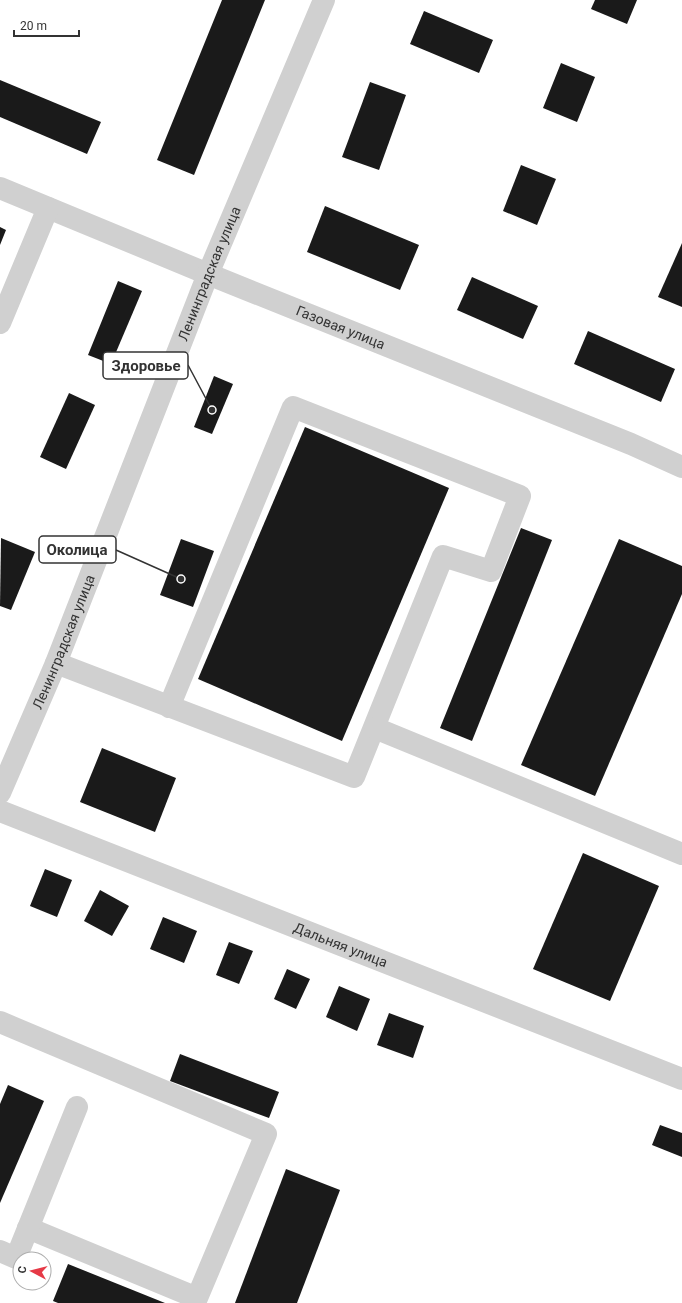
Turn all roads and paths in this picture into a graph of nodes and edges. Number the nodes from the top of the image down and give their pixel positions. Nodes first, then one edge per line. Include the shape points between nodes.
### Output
1 (324, 0) edge
2 (0, 188) edge
3 (48, 208) junction
4 (208, 274) junction
5 (0, 323) edge
6 (682, 466) edge
7 (56, 662) junction
8 (169, 706) junction
9 (375, 728) junction
10 (0, 793) edge
11 (0, 810) edge
12 (682, 854) edge
13 (0, 1022) edge
14 (682, 1079) edge
15 (77, 1108) dead end
16 (28, 1228) junction
17 (0, 1251) edge

1 - 4 street, Ленинградская улица
2 - 3 street, Газовая улица
3 - 4 street, Газовая улица
3 - 5 street
4 - 6 street, Газовая улица
4 - 7 street, Ленинградская улица
7 - 8 street
7 - 10 street, Ленинградская улица
8 - 9 street via 354,777
8 - 9 street via 293,407 520,496 491,571 443,556
9 - 12 street
11 - 14 street, Дальняя улица
13 - 16 street via 266,1134 197,1298
15 - 16 street
16 - 17 street via 16,1258

